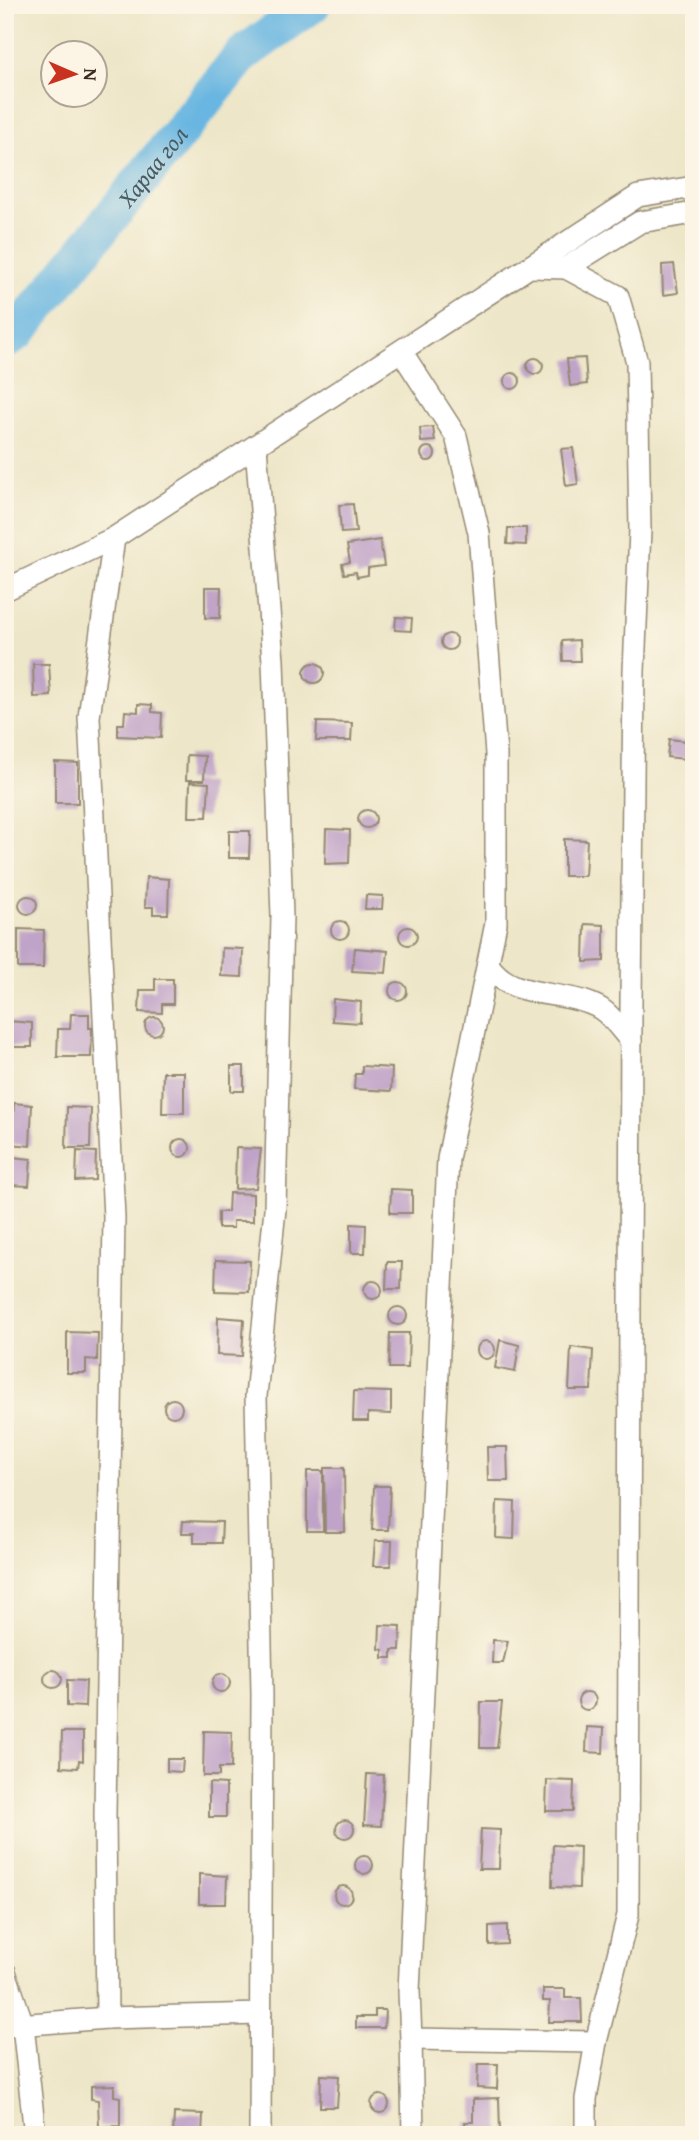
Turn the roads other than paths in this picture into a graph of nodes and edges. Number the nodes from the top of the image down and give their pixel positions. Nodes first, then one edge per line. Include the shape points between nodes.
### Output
1 (694, 187) edge
2 (694, 213) edge
3 (531, 267) junction
4 (566, 268) junction
5 (401, 351) junction
6 (256, 446) junction
7 (114, 537) junction
8 (5, 590) edge
9 (488, 964) junction
10 (631, 1041) junction
11 (5, 1972) edge
12 (261, 2014) junction
13 (107, 2018) junction
14 (14, 2025) edge
15 (411, 2039) junction
16 (596, 2042) junction
17 (35, 2135) edge
18 (260, 2135) edge
19 (414, 2135) edge
20 (586, 2135) edge

1 - 3 street via 638,196
2 - 4 street via 640,222
3 - 4 street
3 - 5 street
4 - 10 street via 618,296 638,362 640,530 634,671
5 - 6 street
5 - 9 street via 456,436 478,533 496,754 496,923
6 - 7 street
6 - 12 street via 273,661 282,916 275,1209 256,1396
7 - 8 street
7 - 13 street via 89,718 114,1217 105,1814
9 - 10 street via 496,977 526,989 601,1009
9 - 15 street via 448,1159 410,1977
10 - 16 street via 628,1915
11 - 14 street
12 - 13 street
12 - 18 street
13 - 14 street
14 - 17 street
15 - 16 street
15 - 19 street
16 - 20 street via 586,2099

